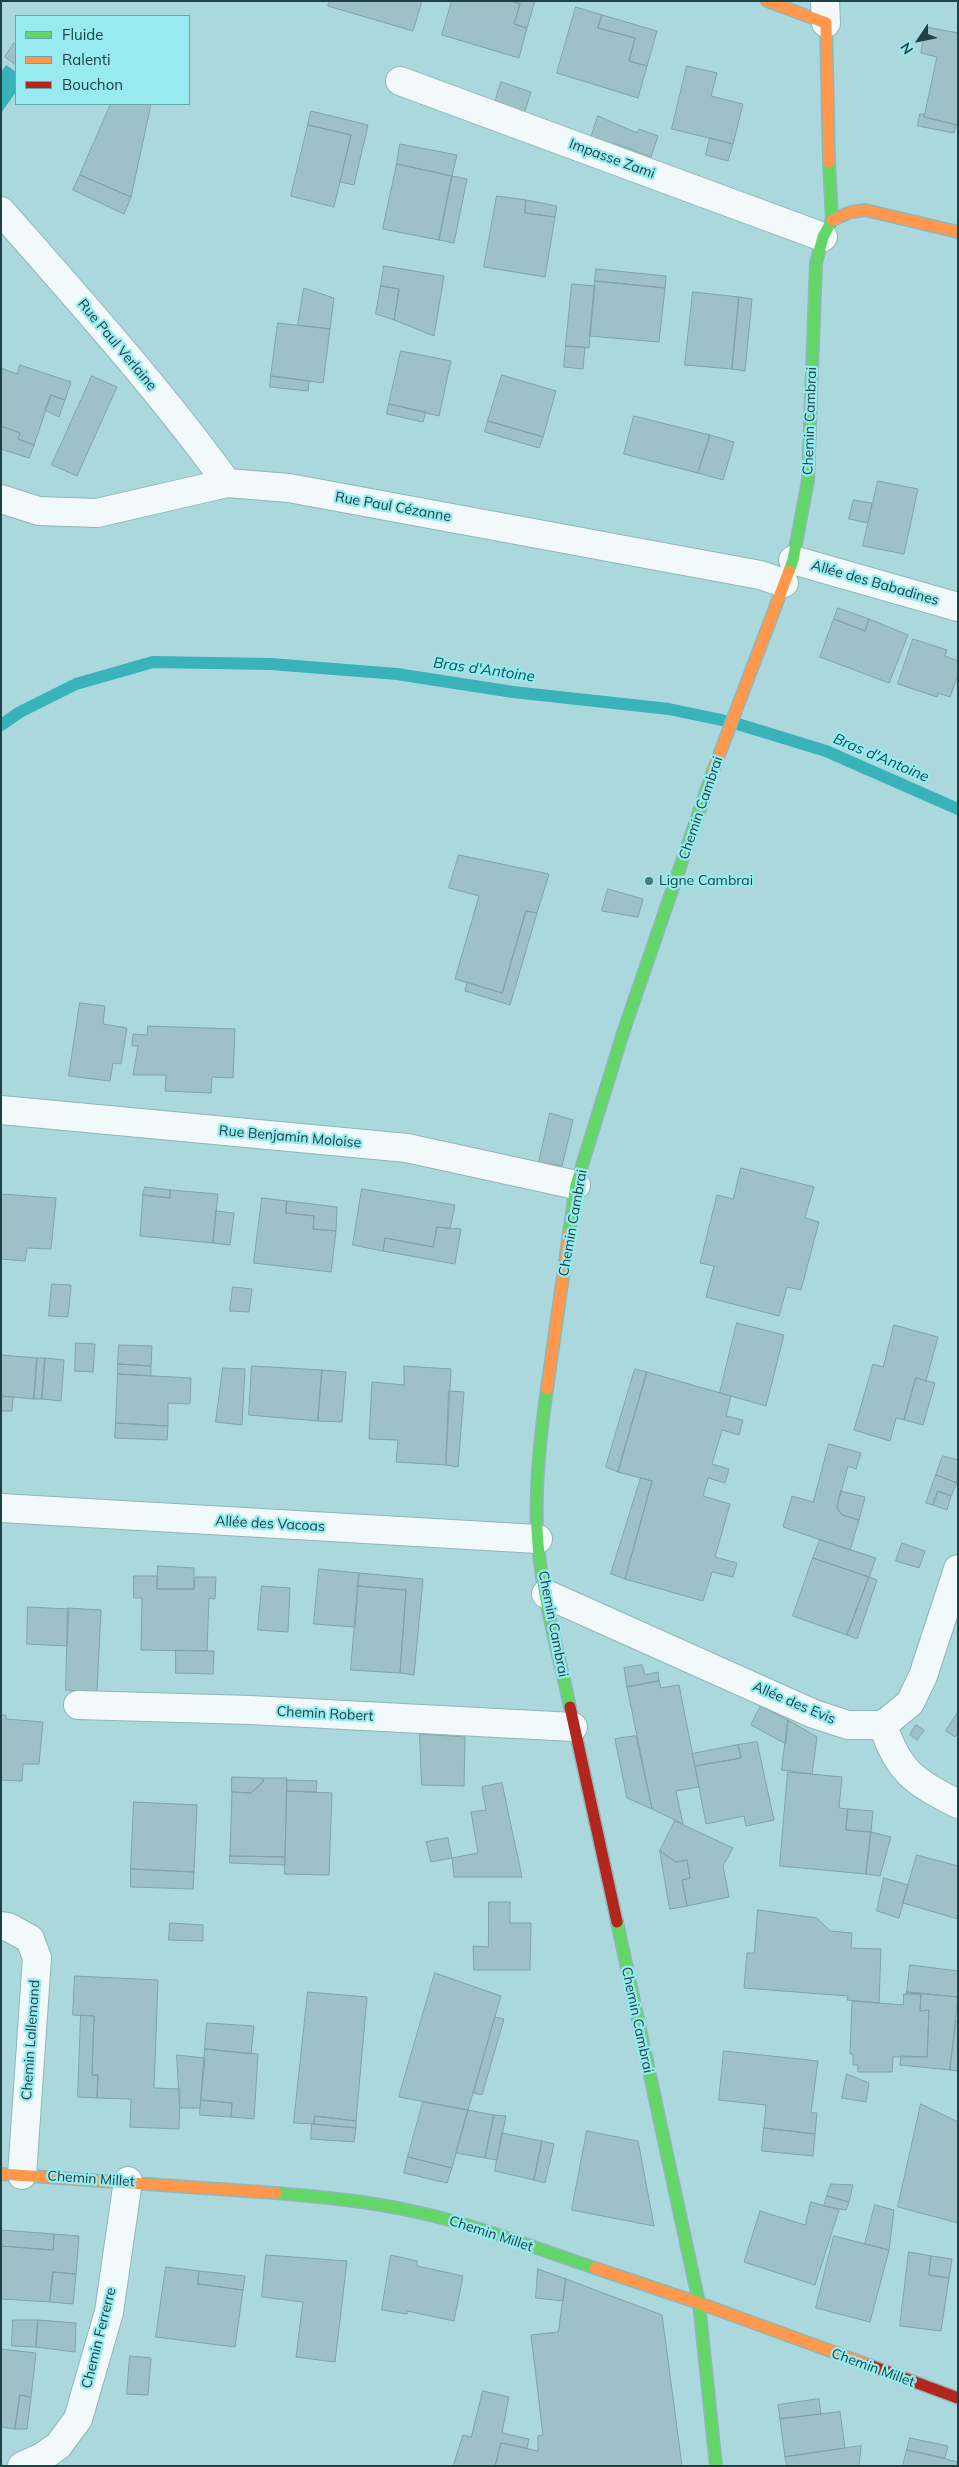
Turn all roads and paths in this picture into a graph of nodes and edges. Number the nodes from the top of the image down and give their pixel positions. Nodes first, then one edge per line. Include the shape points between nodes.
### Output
1 (767, 1) edge
2 (826, 12) edge
3 (400, 81) dead end
4 (1, 211) edge
5 (828, 229) junction
6 (958, 232) edge
7 (227, 484) junction
8 (1, 499) edge
9 (789, 571) junction
10 (958, 607) edge
11 (1, 1110) edge
12 (576, 1185) junction
13 (1, 1508) edge
14 (538, 1540) junction
15 (958, 1569) edge
16 (546, 1594) junction
17 (78, 1705) dead end
18 (883, 1725) junction
19 (573, 1727) junction
20 (958, 1804) edge
21 (1, 1926) edge
22 (12, 2174) edge
23 (128, 2182) junction
24 (699, 2303) junction
25 (958, 2398) edge
26 (22, 2466) edge
27 (716, 2466) edge

1 - 2 street
2 - 5 street, Chemin Cambrai
3 - 5 street, Impasse Zami
4 - 7 street, Rue Paul Verlaine via 119,346
5 - 6 street via 851,212 865,210
5 - 9 street, Chemin Cambrai via 816,263 808,480
7 - 8 street, Rue Paul Cézanne via 98,513 39,512
7 - 9 street, Rue Paul Cézanne via 289,488 760,575
9 - 10 street, Allée des Babadines
9 - 12 street, Chemin Cambrai via 714,768 623,1033
11 - 12 street, Rue Benjamin Moloise via 407,1148
12 - 14 street, Chemin Cambrai via 537,1460
13 - 14 street, Allée des Vacoas
14 - 16 street, Chemin Cambrai
15 - 18 street via 923,1676 910,1703
16 - 18 street, Allée des Evis via 814,1714 848,1725
16 - 19 street, Chemin Cambrai
17 - 19 street, Chemin Robert via 250,1710
18 - 20 street via 890,1747 904,1770 927,1788
19 - 24 street, Chemin Cambrai
21 - 22 street, Chemin Lallemand via 30,1939 37,1958
22 - 23 street, Chemin Millet
23 - 24 street, Chemin Millet via 342,2198 414,2211 482,2230
23 - 26 street, Chemin Ferrerre via 108,2312 78,2419 58,2446
24 - 25 street, Chemin Millet
24 - 27 street, Chemin Cambrai

